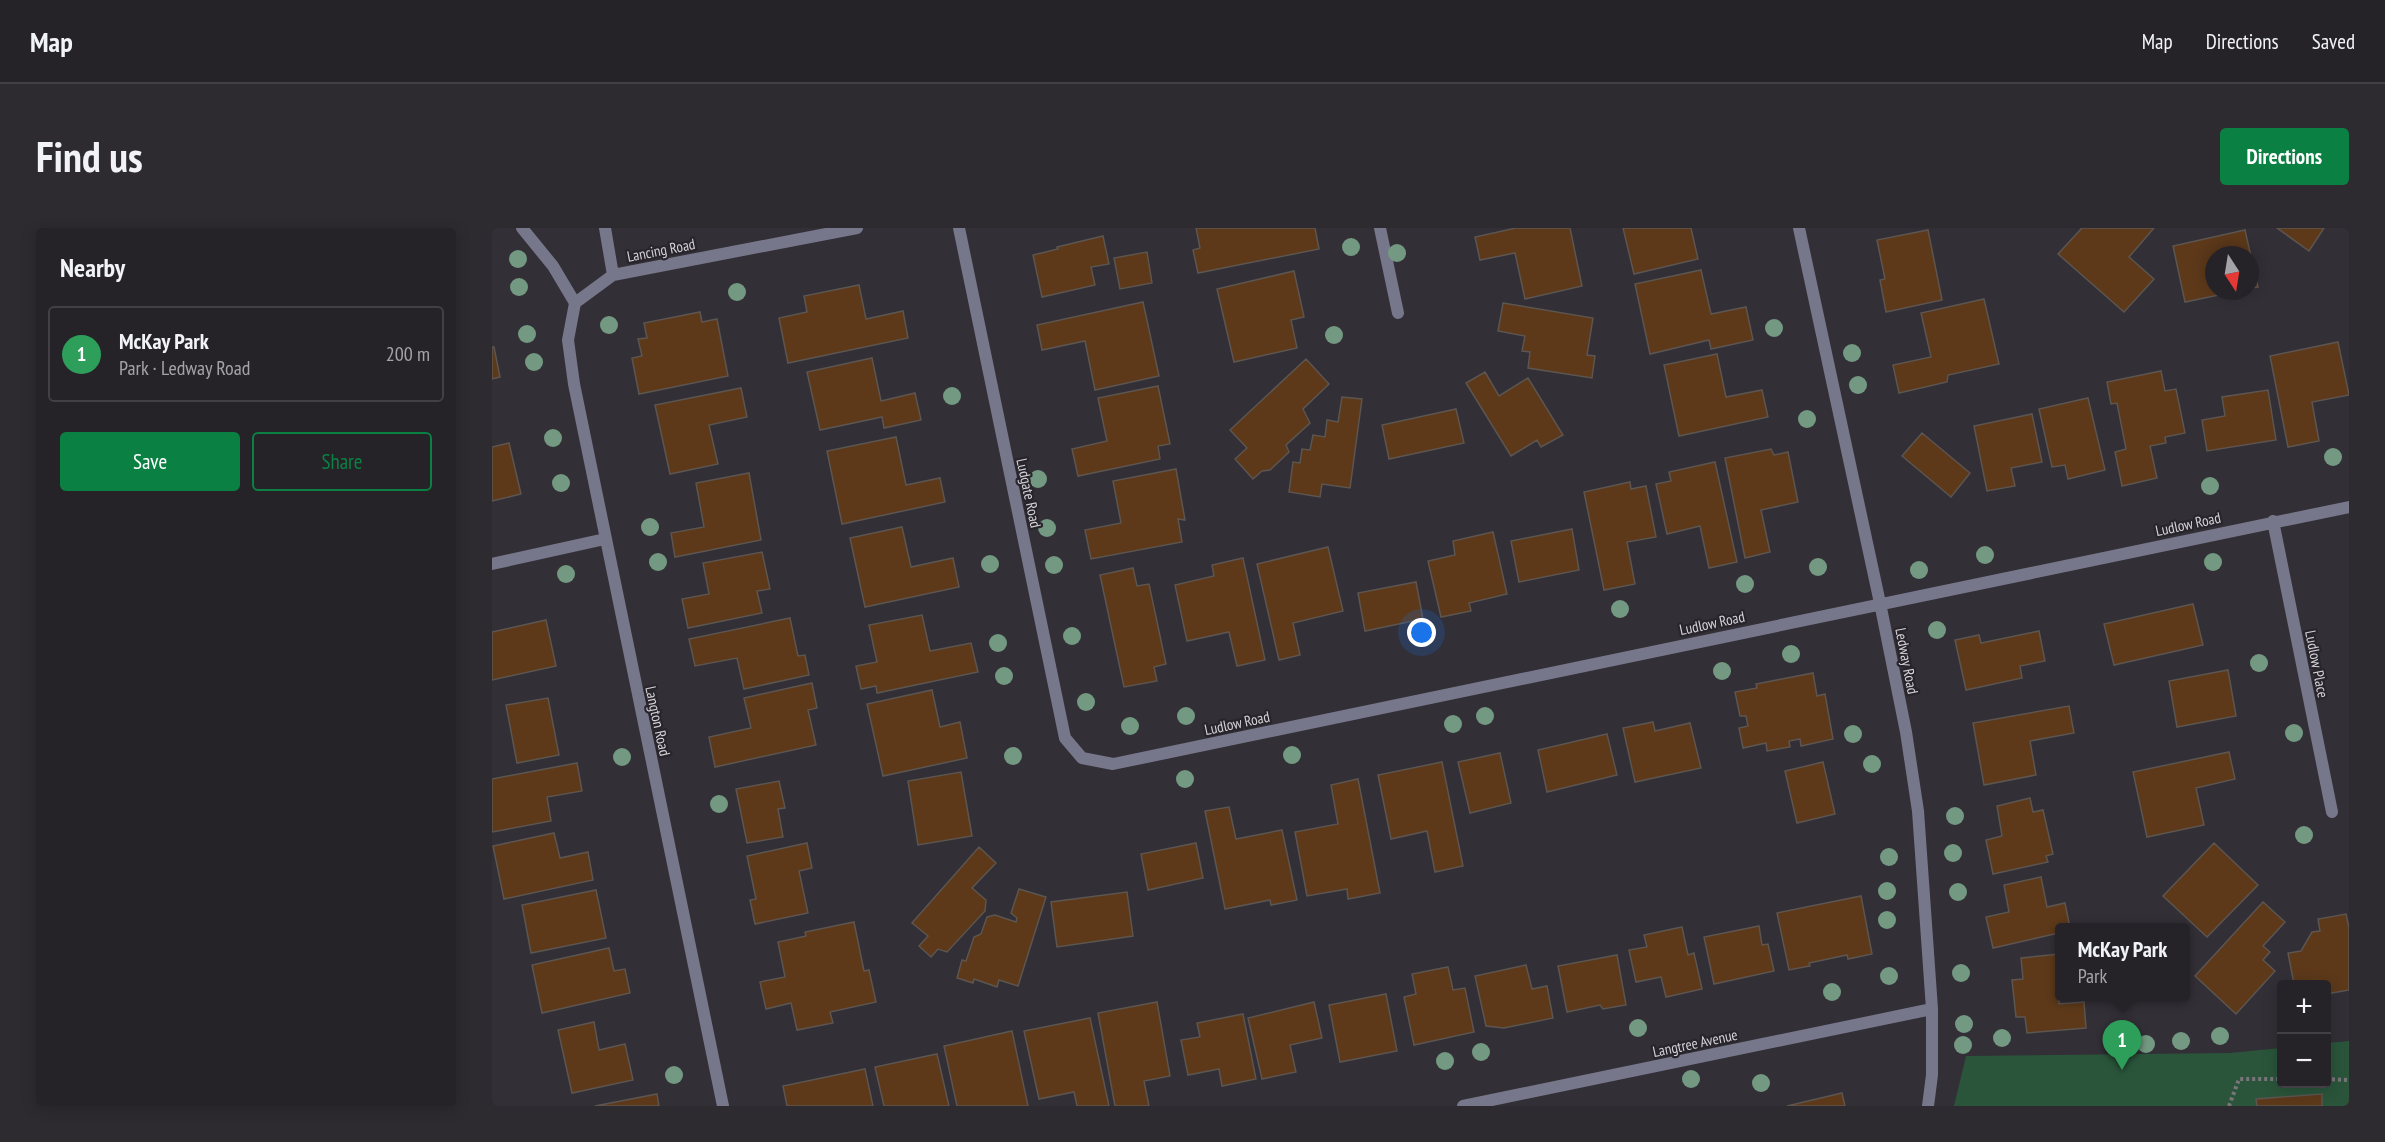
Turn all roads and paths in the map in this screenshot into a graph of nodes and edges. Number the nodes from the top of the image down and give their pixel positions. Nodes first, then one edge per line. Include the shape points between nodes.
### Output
1 (522, 228) edge
2 (605, 228) edge
3 (857, 228) edge
4 (959, 228) edge
5 (1380, 228) edge
6 (1799, 228) edge
7 (613, 275) junction
8 (575, 303) junction
9 (1398, 313) dead end
10 (2349, 507) edge
11 (2273, 521) junction
12 (604, 539) junction
13 (492, 564) edge
14 (1880, 603) junction
15 (1082, 758) joint
16 (2332, 813) dead end
17 (1932, 1009) junction
18 (2277, 1079) edge
19 (2331, 1080) edge
20 (2349, 1080) edge
21 (723, 1106) edge
22 (1463, 1106) edge
23 (1928, 1106) edge
24 (2229, 1106) edge

1 - 8 street via 554,266
2 - 7 street, Lancing Road
3 - 7 street, Lancing Road
4 - 15 street, Ludgate Road via 1065,738
5 - 9 street
6 - 14 street, Ledway Road
7 - 8 street, Lancing Road
8 - 12 street, Langton Road via 568,340
10 - 11 street, Ludlow Road
11 - 14 street, Ludlow Road
11 - 16 street, Ludlow Place
12 - 13 street
12 - 21 street, Langton Road
14 - 15 street, Ludlow Road via 1113,764
14 - 17 street, Ledway Road via 1918,811
17 - 22 street, Langtree Avenue
17 - 23 street, Ledway Road
18 - 24 path via 2239,1079
19 - 20 path

